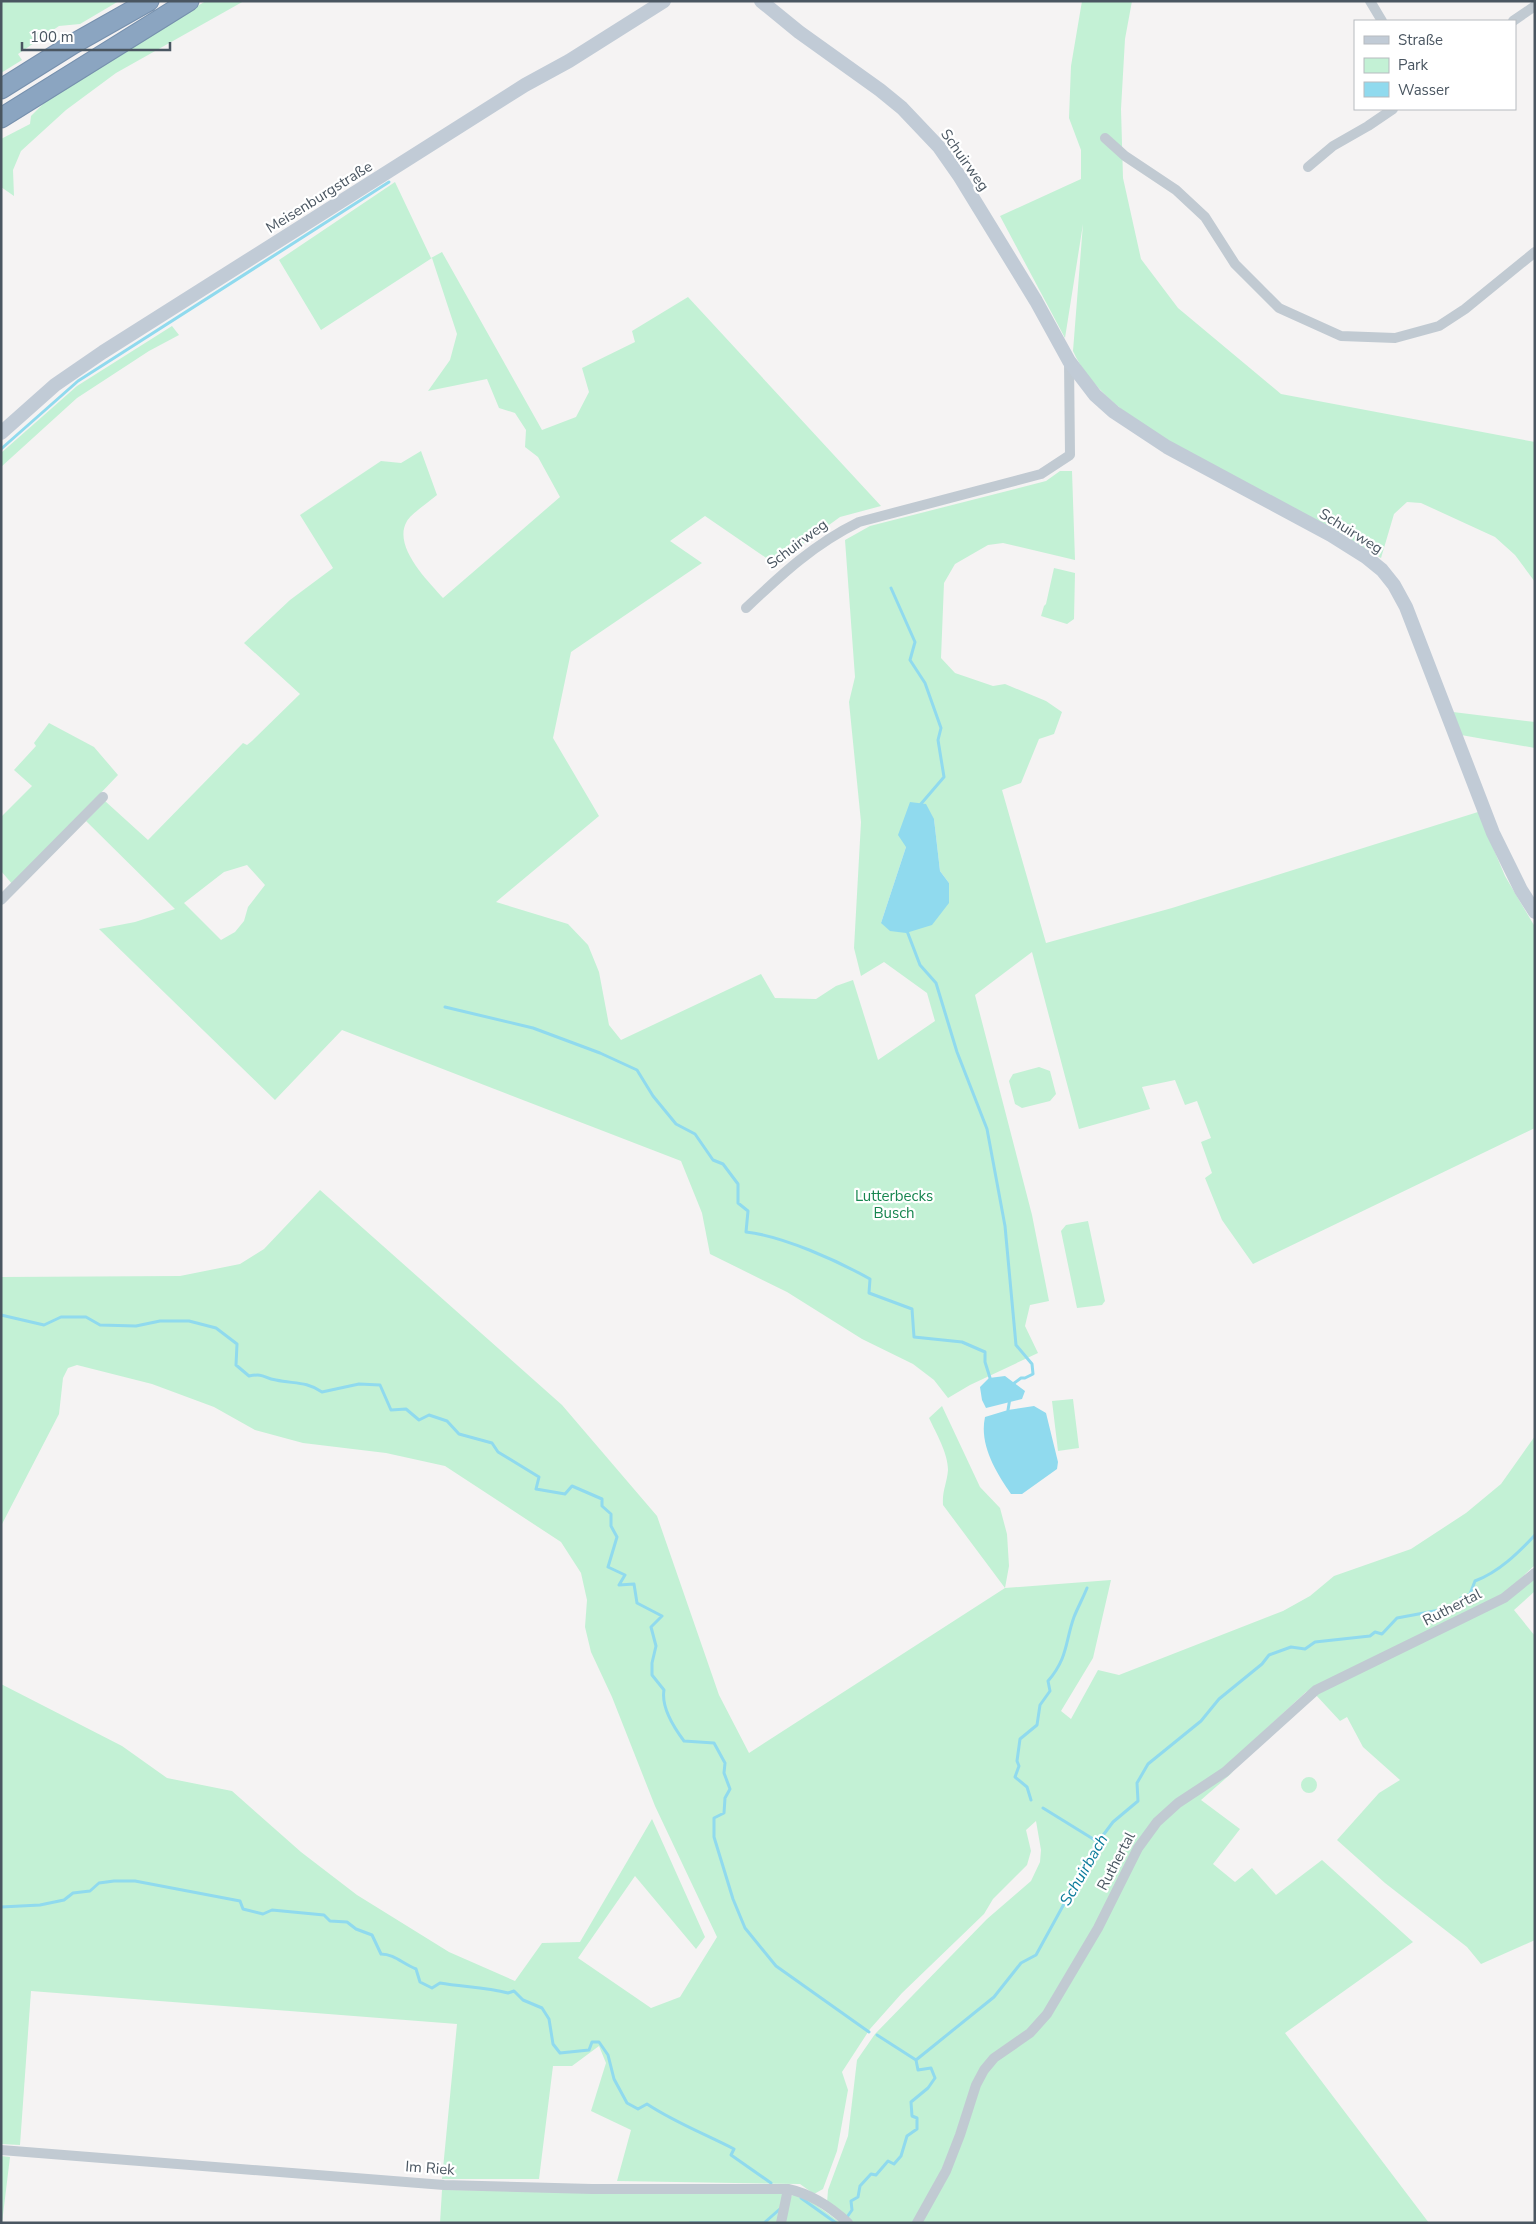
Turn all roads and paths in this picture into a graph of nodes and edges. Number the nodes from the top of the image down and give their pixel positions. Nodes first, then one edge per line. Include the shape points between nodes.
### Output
1 (149, 1) edge
2 (188, 1) edge
3 (664, 1) edge
4 (761, 1) edge
5 (1370, 1) edge
6 (1535, 6) edge
7 (1381, 20) edge
8 (1515, 20) edge
9 (1, 89) edge
10 (1392, 110) edge
11 (1, 118) edge
12 (1105, 138) dead end
13 (1308, 167) dead end
14 (1535, 252) edge
15 (1069, 361) junction
16 (1, 433) edge
17 (746, 608) dead end
18 (103, 797) dead end
19 (1, 900) edge
20 (1535, 912) edge
21 (1535, 1573) edge
22 (1, 2150) edge
23 (788, 2189) junction
24 (781, 2223) edge
25 (848, 2223) edge
26 (917, 2223) edge

1 - 9 highway
2 - 11 highway
3 - 16 main road, Meisenburgstraße via 103,352 55,385
4 - 15 main road, Schuirweg via 902,108 939,147 1036,301
5 - 7 street
6 - 8 street
10 - 13 street via 1332,146
12 - 14 street via 1125,156 1176,190 1205,217 1235,264 1279,308 1341,336 1395,338 1439,326
15 - 17 street, Schuirweg via 1070,454 1052,469 859,522 832,535 796,562
15 - 20 main road, Schuirweg via 1095,395 1146,434 1366,557 1394,584 1406,607 1493,833
18 - 19 street
21 - 26 street, Ruthertal via 1504,1598 1316,1690 1225,1772 1178,1803 1157,1822 1138,1848 1098,1928 1047,2014 1030,2033 994,2058 984,2070 946,2171
22 - 23 street, Im Riek via 444,2185
23 - 24 street
23 - 25 street, Im Riek via 803,2192

